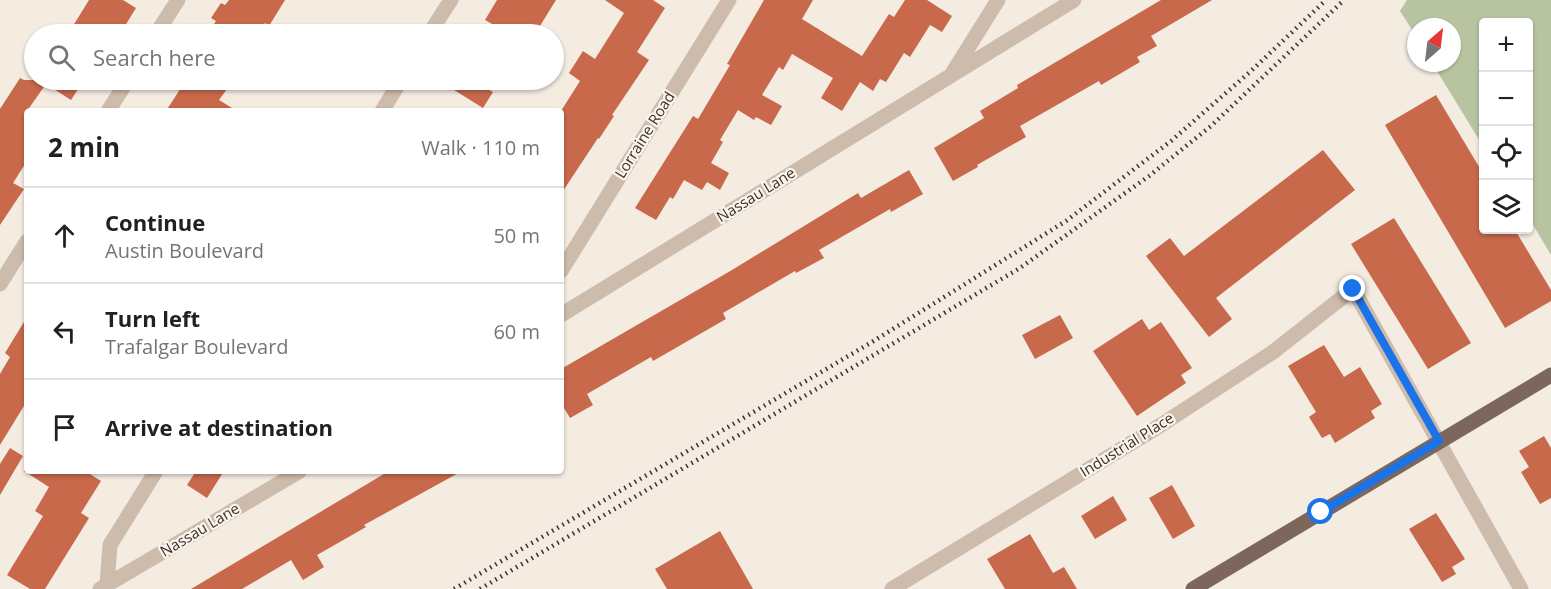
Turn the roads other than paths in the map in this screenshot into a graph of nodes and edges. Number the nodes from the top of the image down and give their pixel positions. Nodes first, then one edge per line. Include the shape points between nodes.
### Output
1 (178, 0) edge
2 (451, 0) edge
3 (729, 0) edge
4 (998, 0) edge
5 (1074, 0) edge
6 (162, 24) edge
7 (435, 24) edge
8 (951, 74) junction
9 (122, 90) edge
10 (395, 90) edge
11 (110, 108) edge
12 (384, 108) edge
13 (24, 246) edge
14 (564, 266) edge
15 (0, 284) edge
16 (564, 313) edge
17 (1551, 375) edge
18 (1439, 441) junction
19 (154, 474) edge
20 (295, 474) edge
21 (104, 587) edge
22 (892, 589) edge
23 (1193, 589) edge
24 (1521, 589) edge

1 - 6 street
2 - 7 street
3 - 14 street, Lorraine Road
4 - 8 street
5 - 8 street, Nassau Lane
8 - 16 street, Nassau Lane
9 - 11 street
10 - 12 street
13 - 15 street
17 - 18 main road
18 - 22 street, Industrial Place via 1353,289 1273,352
18 - 23 main road
18 - 24 street
19 - 21 street via 110,545
20 - 21 street, Nassau Lane

